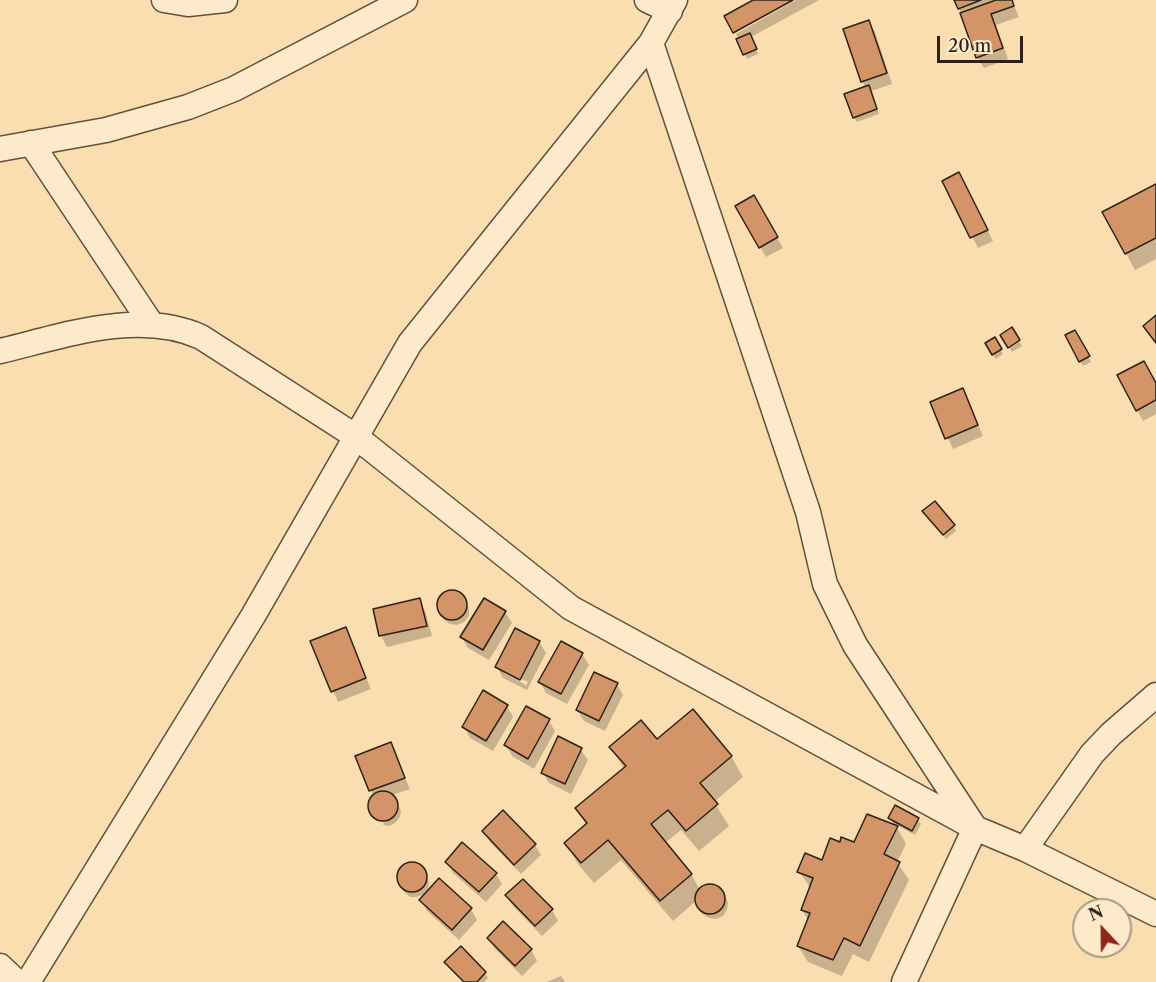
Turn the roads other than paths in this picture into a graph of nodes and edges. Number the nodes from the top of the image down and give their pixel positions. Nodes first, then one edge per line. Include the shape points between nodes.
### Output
1 (164, 0) edge
2 (225, 0) edge
3 (405, 0) edge
4 (647, 0) edge
5 (672, 5) edge
6 (651, 43) junction
7 (31, 144) junction
8 (0, 149) edge
9 (152, 325) junction
10 (0, 351) edge
11 (355, 436) junction
12 (1156, 695) edge
13 (975, 828) junction
14 (1025, 849) junction
15 (1156, 914) edge
16 (0, 966) edge
17 (17, 982) edge
18 (28, 982) edge
19 (904, 982) edge

1 - 2 street via 188,4
3 - 7 street via 234,89 188,107 106,130
4 - 5 street
5 - 6 street
6 - 11 street via 410,343
6 - 13 street via 808,513 825,584 861,654
7 - 8 street
7 - 9 street
9 - 10 street via 105,327
9 - 11 street via 182,328 201,337
11 - 13 street via 571,608
11 - 18 street via 254,616
12 - 14 street via 1092,754
13 - 14 street
13 - 19 street
14 - 15 street
16 - 17 street

